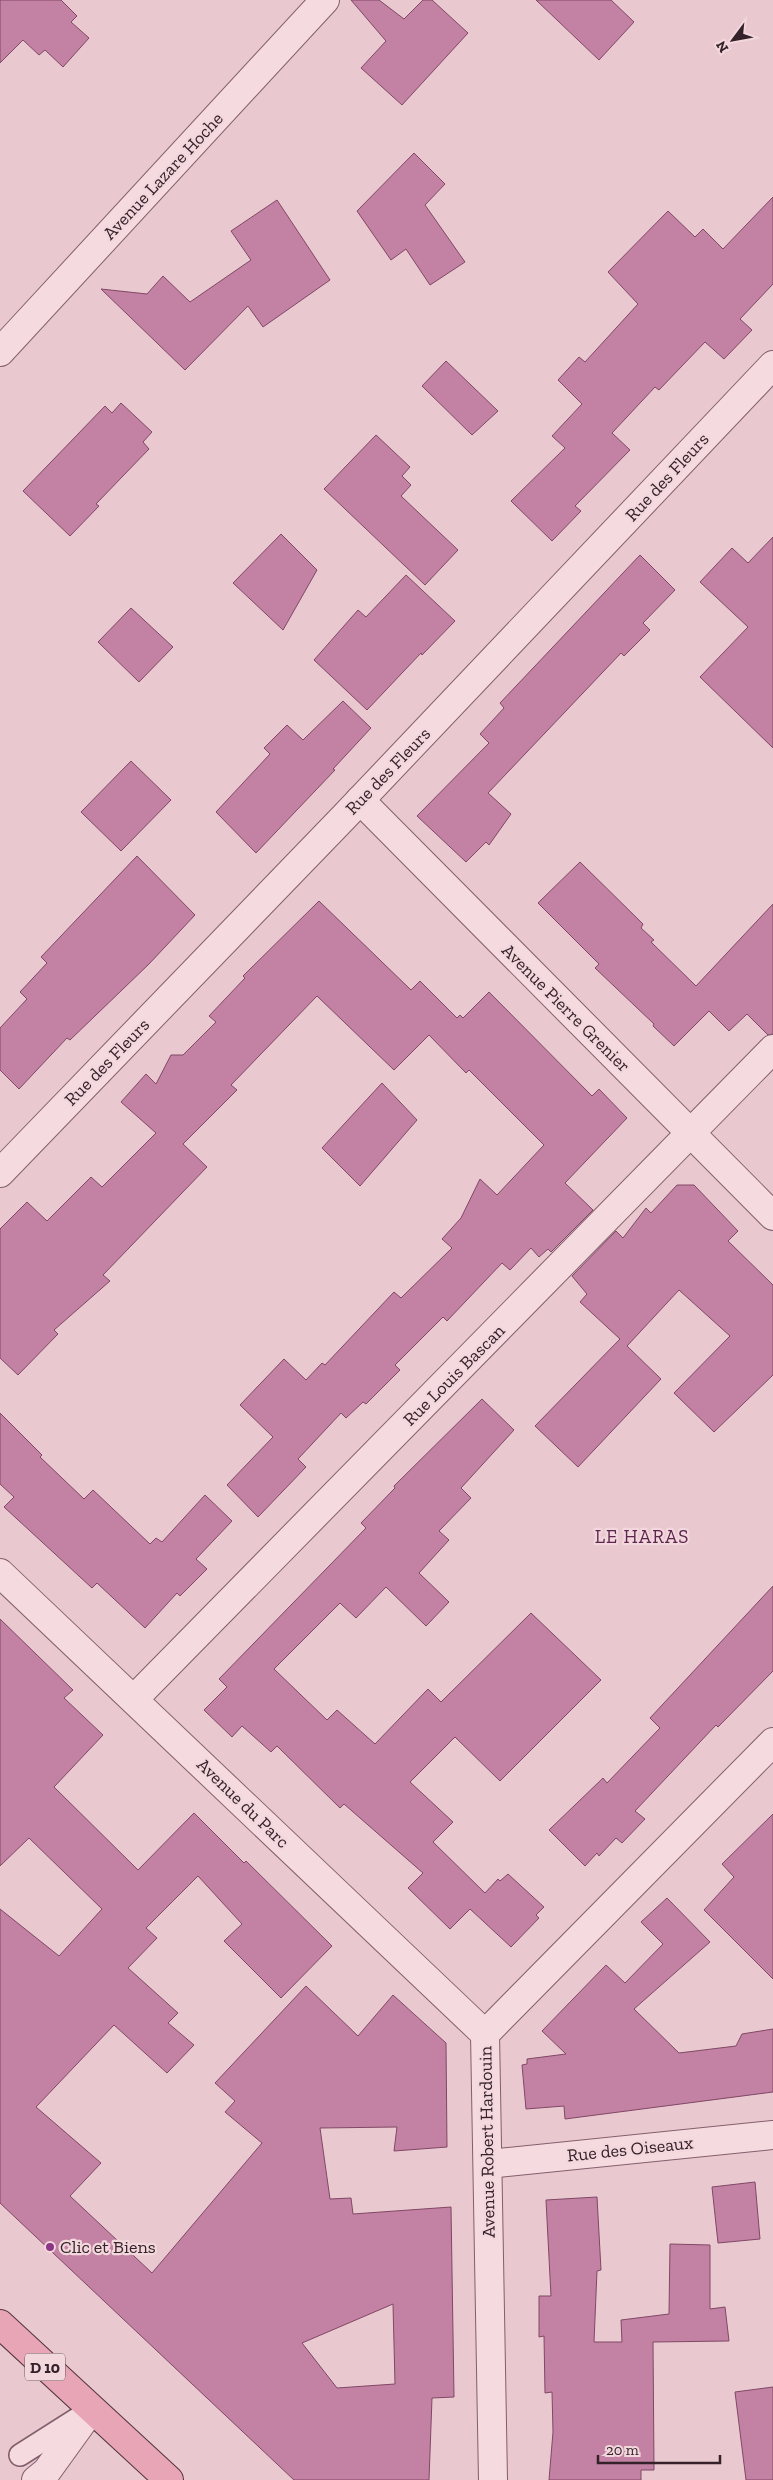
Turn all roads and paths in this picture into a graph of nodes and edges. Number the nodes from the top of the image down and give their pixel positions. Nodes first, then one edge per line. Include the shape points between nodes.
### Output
1 (314, 3) edge
2 (0, 352) edge
3 (773, 365) edge
4 (360, 800) junction
5 (773, 1049) edge
6 (692, 1134) junction
7 (0, 1173) edge
8 (773, 1216) edge
9 (0, 1573) edge
10 (134, 1699) junction
11 (773, 1742) edge
12 (485, 2034) junction
13 (773, 2134) edge
14 (488, 2164) junction
15 (0, 2324) edge
16 (91, 2410) junction
17 (20, 2455) dead end
18 (36, 2480) edge
19 (169, 2480) edge
20 (493, 2480) edge

1 - 2 street, Avenue Lazare Hoche
3 - 4 street, Rue des Fleurs
4 - 6 street, Avenue Pierre Grenier
4 - 7 street, Rue des Fleurs
5 - 6 street, Rue Louis Bascan
6 - 8 street, Avenue Pierre Grenier
6 - 10 street, Rue Louis Bascan
9 - 10 street, Avenue du Parc
10 - 12 street, Avenue du Parc
11 - 12 street, Avenue Robert Hardouin
12 - 14 street, Avenue Robert Hardouin
13 - 14 street, Rue des Oiseaux
14 - 20 street, Avenue Robert Hardouin
15 - 16 main road, D 10
16 - 17 lane
16 - 18 street via 51,2466
16 - 19 main road, D 10

